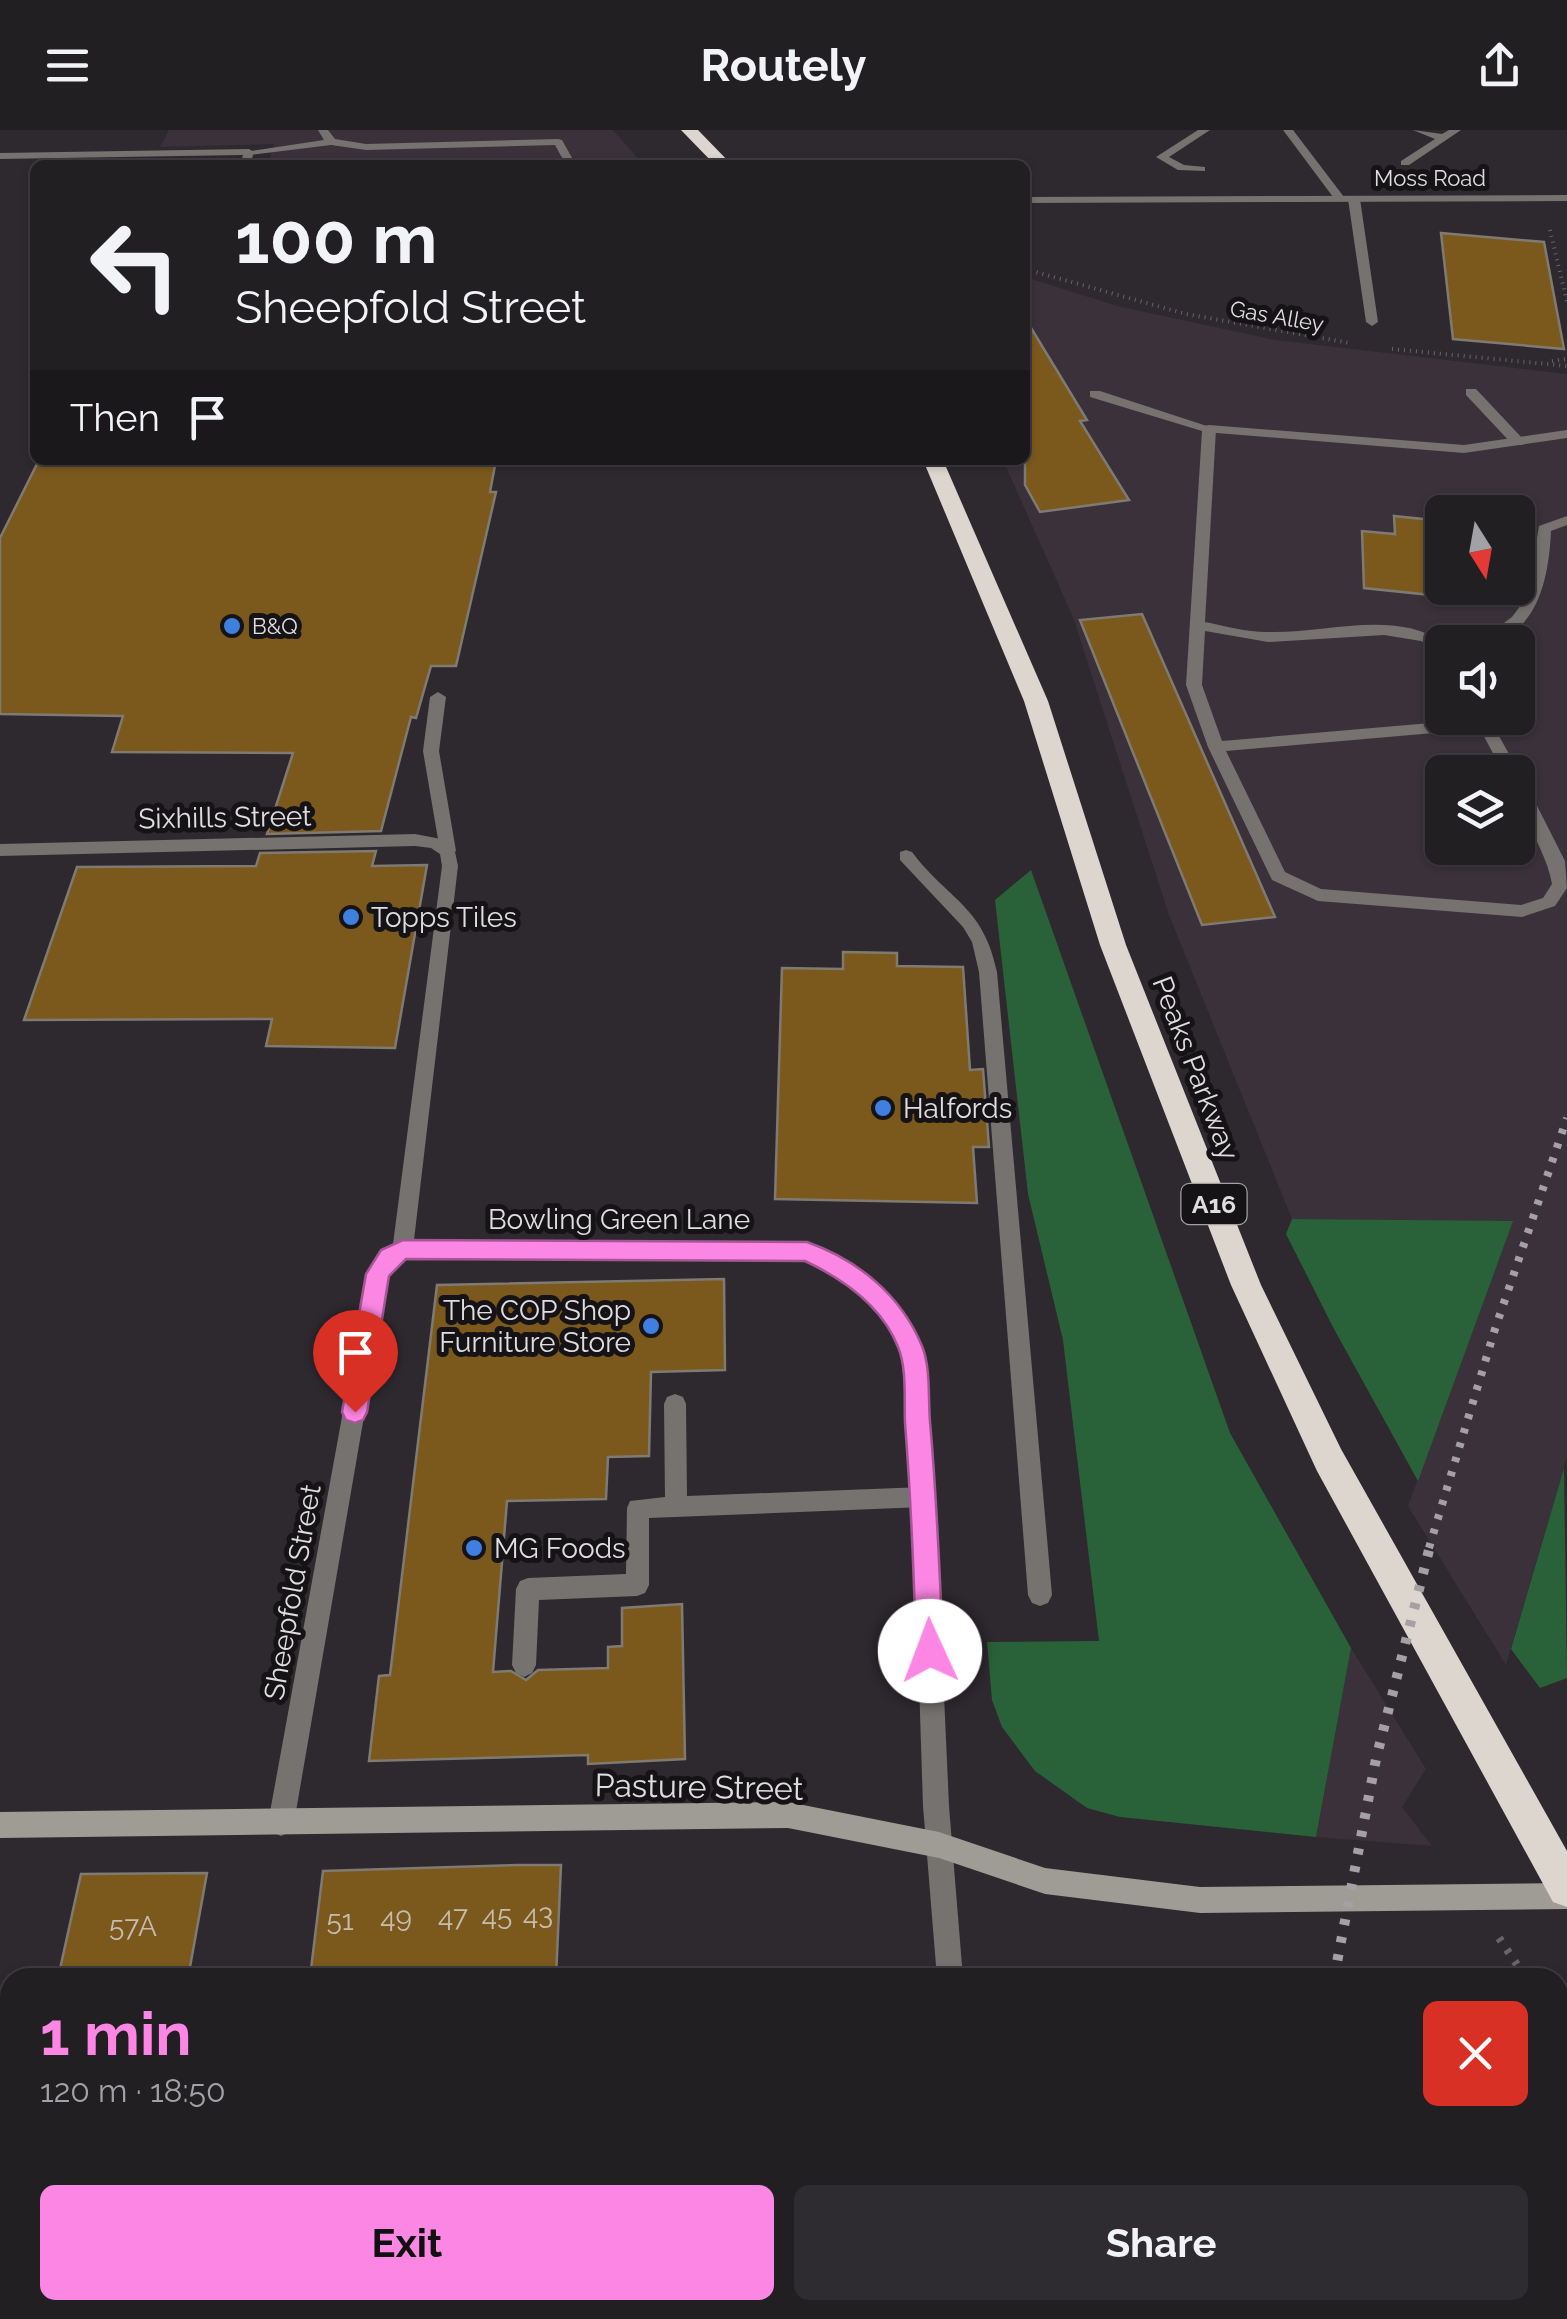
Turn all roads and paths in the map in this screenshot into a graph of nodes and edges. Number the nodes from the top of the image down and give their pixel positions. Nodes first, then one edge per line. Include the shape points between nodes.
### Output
1 (323, 130) edge
2 (689, 130) edge
3 (1205, 130) edge
4 (1288, 130) edge
5 (1418, 130) edge
6 (1456, 130) edge
7 (1443, 138) junction
8 (331, 142) junction
9 (0, 156) edge
10 (247, 159) edge
11 (568, 160) edge
12 (719, 160) edge
13 (1405, 162) dead end
14 (1201, 169) dead end
15 (1543, 198) junction
16 (1567, 198) edge
17 (1340, 199) junction
18 (1354, 199) junction
19 (1030, 200) edge
20 (1030, 271) edge
21 (1567, 302) edge
22 (1372, 322) dead end
23 (1358, 344) dead end
24 (1375, 347) dead end
25 (1567, 362) edge
26 (1471, 392) dead end
27 (1096, 394) dead end
28 (1209, 429) junction
29 (1567, 434) edge
30 (1518, 442) junction
31 (935, 465) edge
32 (1567, 520) edge
33 (1199, 625) junction
34 (1511, 625) edge
35 (1425, 636) edge
36 (438, 697) dead end
37 (1425, 727) edge
38 (1216, 747) junction
39 (1535, 818) edge
40 (0, 850) edge
41 (448, 851) junction
42 (906, 856) dead end
43 (396, 1253) junction
44 (675, 1404) dead end
45 (924, 1497) junction
46 (676, 1506) junction
47 (1040, 1595) dead end
48 (524, 1664) dead end
49 (281, 1823) junction
50 (0, 1826) edge
51 (939, 1844) junction
52 (1567, 1888) edge
53 (1567, 1896) edge
54 (949, 1968) edge

1 - 8 street
2 - 12 highway
3 - 14 street via 1161,158
4 - 17 street
5 - 7 street
6 - 7 street
7 - 13 street
8 - 10 street
8 - 11 street via 366,148 558,142
9 - 10 street
15 - 16 street, Moss Road
15 - 18 street, Moss Road
15 - 21 path
17 - 18 street, Moss Road
17 - 19 street, Moss Road
18 - 22 street
20 - 23 path, Gas Alley via 1110,297
24 - 25 path
26 - 30 street
27 - 28 street
28 - 30 street via 1424,449
28 - 33 street
29 - 30 street
31 - 52 highway, Peaks Parkway / A16 via 1036,700 1113,945 1246,1285 1338,1477
32 - 34 street via 1544,528 1536,598
33 - 35 street via 1267,637 1374,630
33 - 38 street via 1194,685
36 - 41 street, Sheepfold Street via 431,751
37 - 38 street
38 - 39 street via 1278,876 1318,895 1522,911 1549,902 1561,884
40 - 41 street, Sixhills Street via 414,840
41 - 43 street, Sheepfold Street
42 - 47 street via 979,935 988,972
43 - 45 street, Bowling Green Lane via 778,1250 807,1252 840,1267 877,1296 912,1351
43 - 49 street, Sheepfold Street via 378,1274
44 - 46 street
45 - 46 street
45 - 51 street, Bowling Green Lane
46 - 48 street via 638,1508 636,1585 528,1589
49 - 50 street, Pasture Street
49 - 51 street, Pasture Street via 788,1815
51 - 53 street, Pasture Street via 1045,1881 1200,1900
51 - 54 street, Bowling Green Lane

